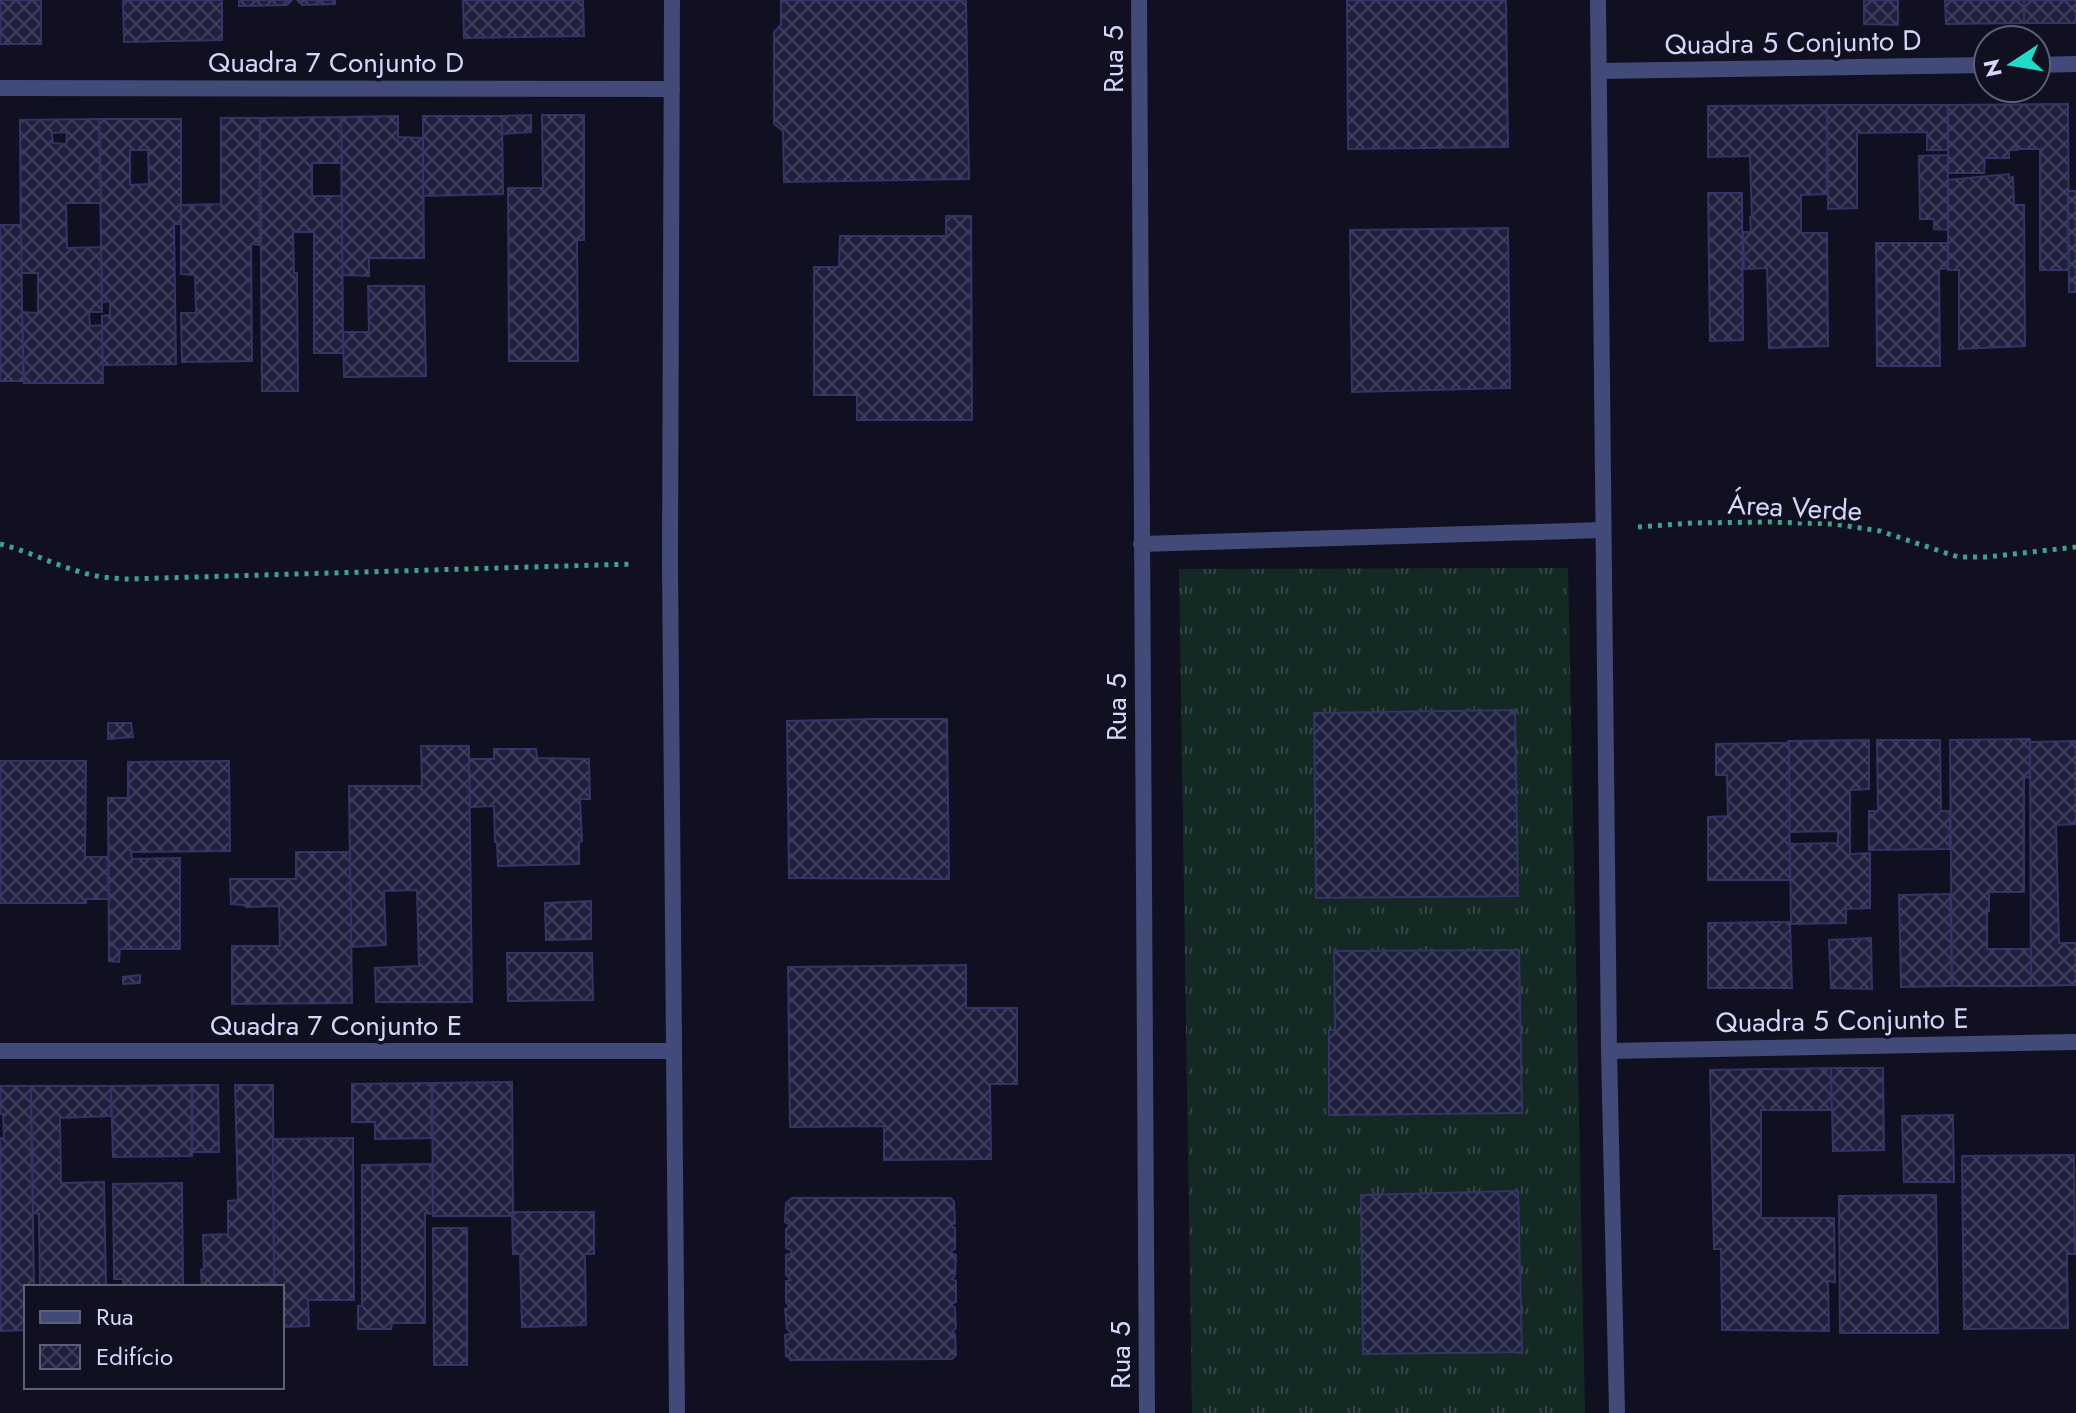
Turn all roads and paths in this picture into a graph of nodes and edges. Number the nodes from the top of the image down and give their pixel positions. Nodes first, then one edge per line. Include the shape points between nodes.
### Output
1 (672, 0) edge
2 (1139, 0) edge
3 (1598, 0) edge
4 (2076, 64) edge
5 (1972, 65) edge
6 (2052, 65) edge
7 (1599, 71) junction
8 (0, 88) edge
9 (672, 89) junction
10 (1603, 530) junction
11 (0, 544) edge
12 (1141, 544) junction
13 (2076, 547) edge
14 (670, 563) junction
15 (2076, 1042) edge
16 (0, 1051) edge
17 (672, 1051) junction
18 (1609, 1051) junction
19 (677, 1413) edge
20 (1147, 1413) edge
21 (1617, 1413) edge

1 - 9 street
2 - 12 street, Rua 5
3 - 7 street
4 - 6 street
5 - 7 street, Quadra 5 Conjunto D
7 - 10 street
8 - 9 street, Quadra 7 Conjunto D
9 - 14 street
10 - 12 street
10 - 13 path, Área Verde via 1692,523 1834,524 1880,531 1958,557
10 - 18 street
11 - 14 path via 76,570 129,579
12 - 20 street, Rua 5
14 - 17 street
15 - 18 street, Quadra 5 Conjunto E
16 - 17 street, Quadra 7 Conjunto E
17 - 19 street
18 - 21 street

